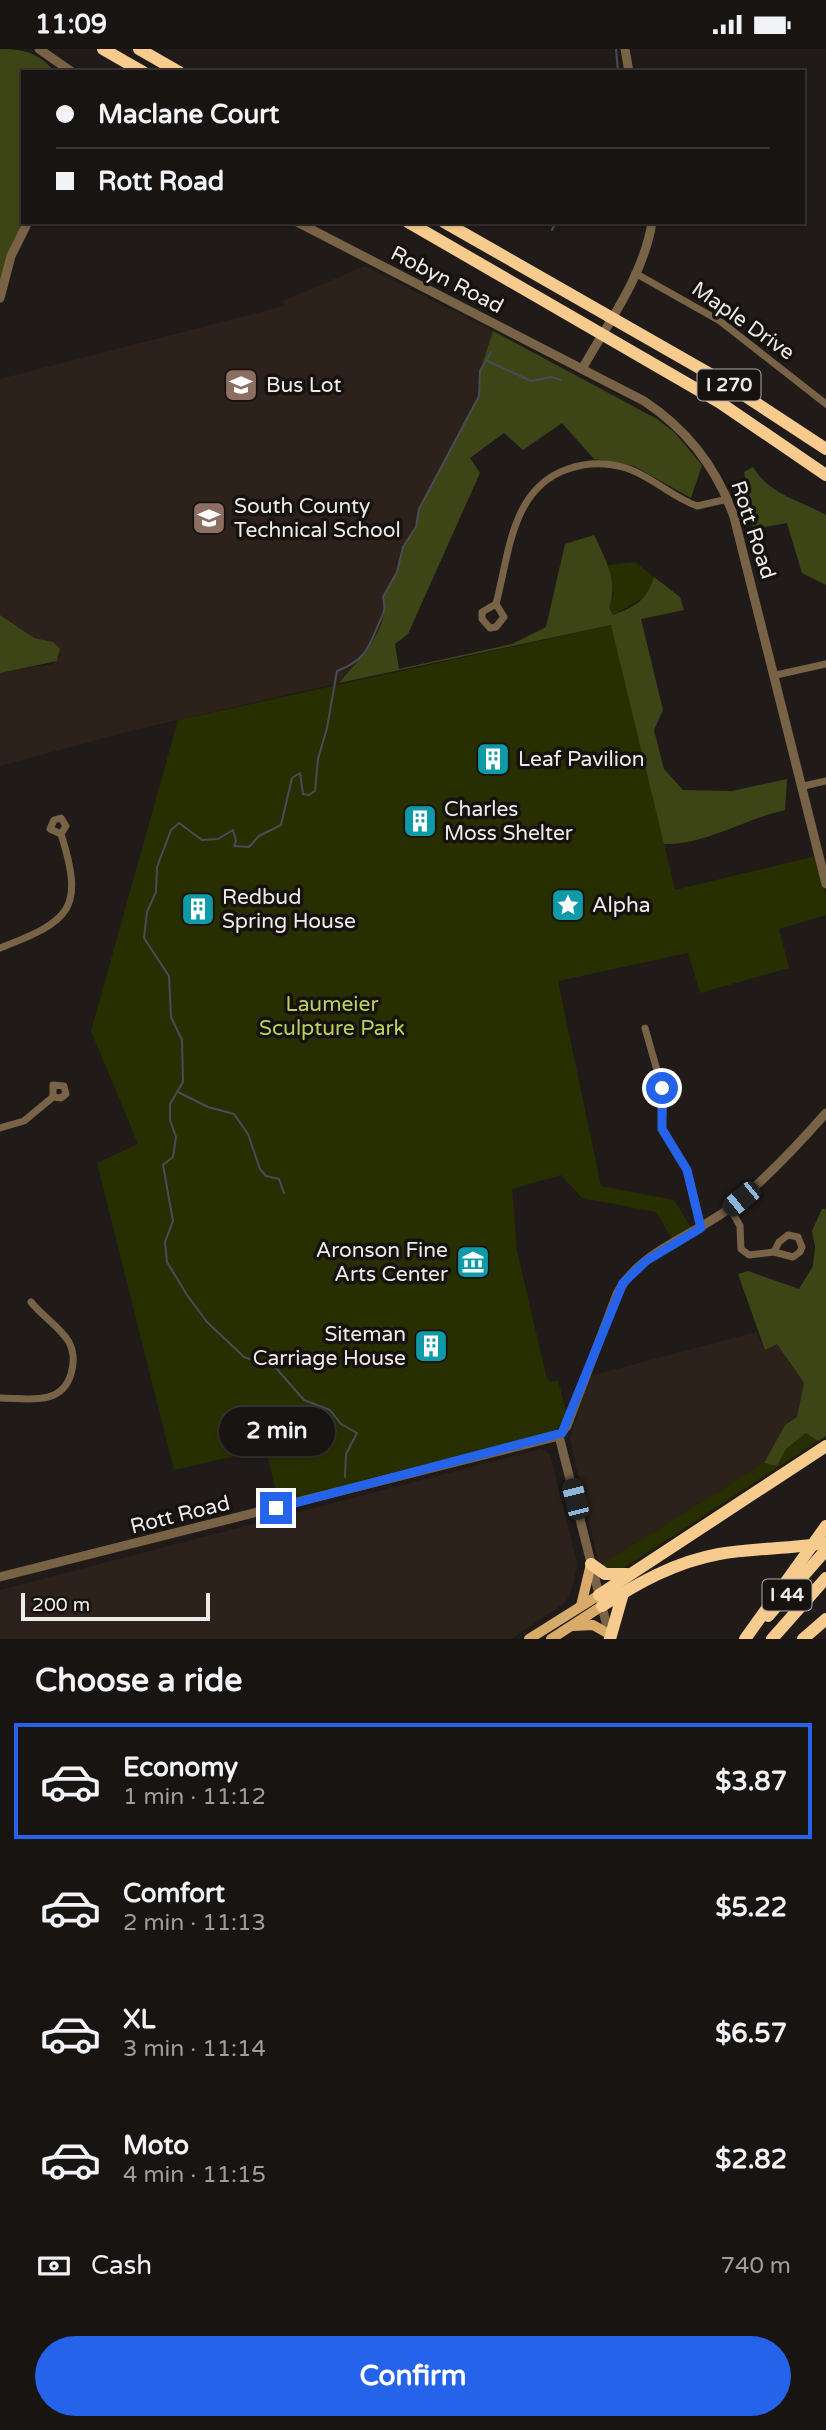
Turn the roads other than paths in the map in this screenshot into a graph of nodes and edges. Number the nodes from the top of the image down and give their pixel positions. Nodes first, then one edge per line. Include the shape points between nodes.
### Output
1 (39, 49) edge
2 (103, 49) edge
3 (139, 49) edge
4 (625, 49) edge
5 (69, 70) edge
6 (140, 70) edge
7 (176, 70) edge
8 (629, 70) edge
9 (27, 224) edge
10 (301, 224) edge
11 (412, 224) edge
12 (448, 224) edge
13 (652, 224) edge
14 (635, 274) junction
15 (0, 298) edge
16 (582, 369) junction
17 (826, 404) edge
18 (826, 449) edge
19 (826, 475) edge
20 (728, 499) junction
21 (496, 604) dead end
22 (826, 664) edge
23 (776, 675) junction
24 (826, 781) edge
25 (804, 786) junction
26 (61, 834) dead end
27 (826, 884) edge
28 (0, 948) edge
29 (645, 1028) dead end
30 (53, 1097) dead end
31 (826, 1113) edge
32 (0, 1128) edge
33 (730, 1208) junction
34 (701, 1228) junction
35 (774, 1252) dead end
36 (31, 1302) dead end
37 (0, 1398) edge
38 (559, 1436) junction
39 (826, 1446) edge
40 (826, 1526) edge
41 (826, 1543) edge
42 (826, 1550) edge
43 (591, 1564) junction
44 (631, 1574) junction
45 (0, 1577) edge
46 (826, 1578) edge
47 (623, 1593) junction
48 (600, 1601) junction
49 (581, 1606) junction
50 (826, 1619) edge
51 (570, 1627) junction
52 (610, 1637) edge
53 (529, 1639) edge
54 (551, 1639) edge
55 (746, 1639) edge
56 (772, 1639) edge
57 (803, 1639) edge

1 - 5 street
2 - 6 highway
3 - 7 highway
4 - 8 street
9 - 15 street via 11,256
10 - 16 street, Robyn Road
11 - 19 highway, I 270 via 719,402
12 - 18 highway, I 270 via 734,388
13 - 14 street
14 - 16 street
14 - 17 street, Maple Drive via 720,321
16 - 20 street, Rott Road via 671,420 704,456
20 - 21 street via 697,506 628,468 605,463 562,470 544,481 521,508
20 - 23 street, Rott Road
22 - 23 street
23 - 25 street, Rott Road
24 - 25 street
25 - 27 street, Rott Road
26 - 28 street via 73,877 68,907 54,924
29 - 34 street via 664,1095 662,1129 687,1170
30 - 32 street via 30,1118
31 - 33 street
33 - 34 street
33 - 35 street via 740,1226 741,1249 757,1257
34 - 38 street via 646,1261 623,1283 567,1426
36 - 37 street via 68,1340 73,1354 71,1375 59,1394 48,1399
38 - 43 street
38 - 45 street, Rott Road
39 - 44 highway
40 - 55 highway
41 - 47 highway via 694,1560
42 - 55 highway, I 44
43 - 44 highway via 605,1574
43 - 48 street
43 - 49 main road
44 - 48 highway
46 - 56 highway, I 44
47 - 48 highway
47 - 52 highway
48 - 49 main road
48 - 51 main road
48 - 52 street
49 - 53 main road
50 - 57 highway
51 - 52 main road via 593,1625
51 - 54 main road

